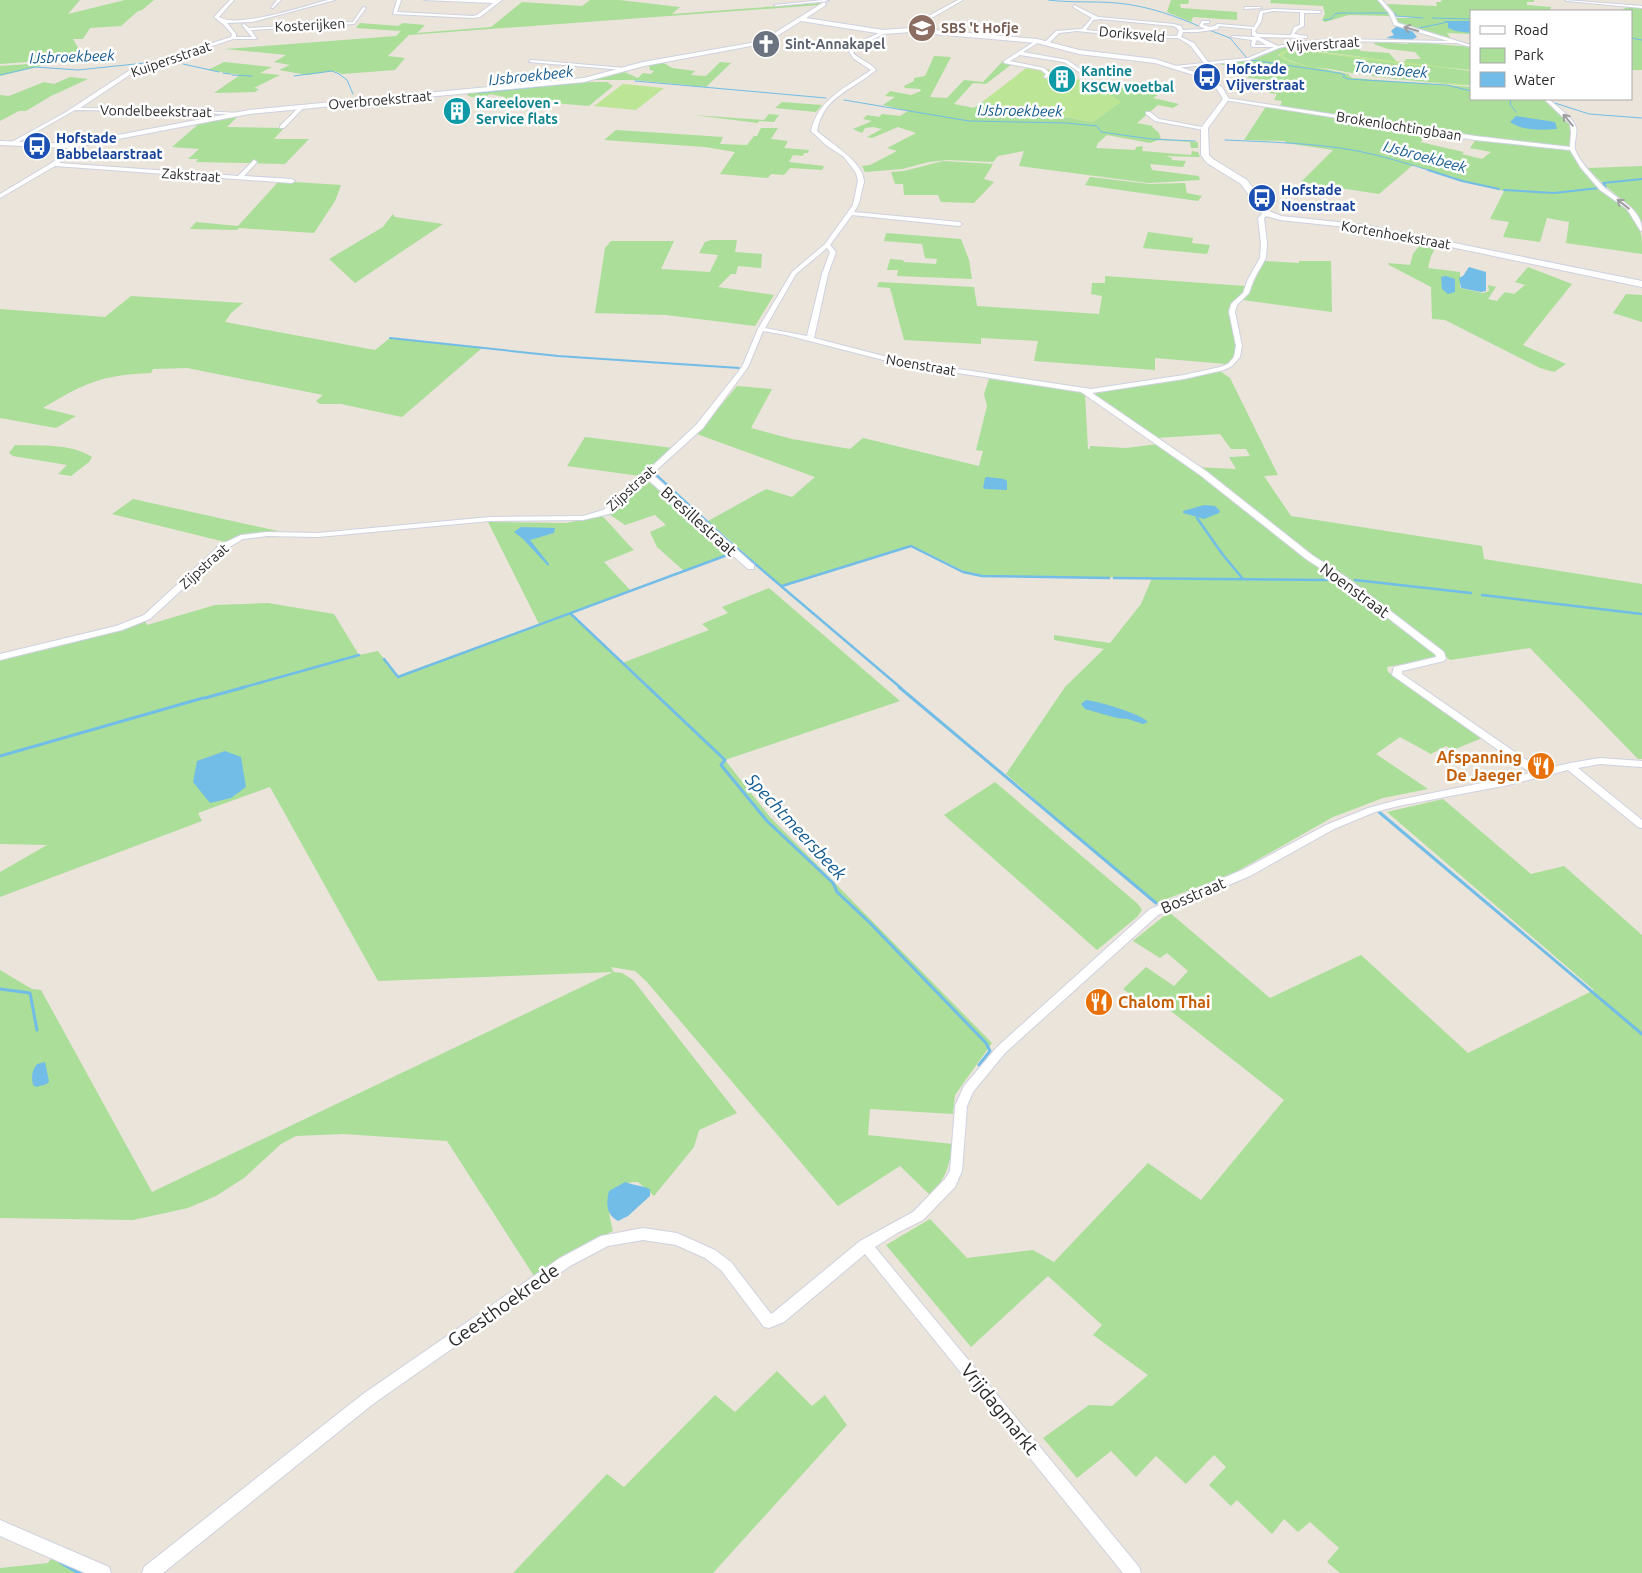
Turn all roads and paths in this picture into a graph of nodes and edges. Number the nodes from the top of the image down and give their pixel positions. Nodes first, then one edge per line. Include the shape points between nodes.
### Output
1 (232, 0) edge
2 (279, 0) edge
3 (333, 0) edge
4 (399, 0) edge
5 (426, 0) edge
6 (960, 0) edge
7 (1380, 0) edge
8 (1568, 0) edge
9 (499, 1) edge
10 (826, 2) edge
11 (776, 5) dead end
12 (1253, 5) dead end
13 (1074, 6) dead end
14 (272, 7) dead end
15 (1245, 7) dead end
16 (1642, 7) edge
17 (364, 8) dead end
18 (1261, 9) junction
19 (1302, 11) junction
20 (1320, 12) dead end
21 (1139, 13) dead end
22 (1096, 18) junction
23 (800, 19) junction
24 (1133, 20) junction
25 (223, 22) junction
26 (241, 22) junction
27 (1207, 22) dead end
28 (1254, 28) junction
29 (248, 29) junction
30 (910, 30) junction
31 (1084, 30) junction
32 (1209, 30) junction
33 (1181, 31) junction
34 (883, 32) junction
35 (1254, 35) junction
36 (1294, 36) junction
37 (1179, 37) junction
38 (1233, 37) dead end
39 (1305, 37) dead end
40 (233, 38) junction
41 (1259, 39) junction
42 (1037, 42) junction
43 (1454, 42) junction
44 (1046, 43) junction
45 (1470, 46) edge
46 (1275, 47) junction
47 (1019, 53) junction
48 (531, 60) dead end
49 (1208, 64) junction
50 (1196, 66) junction
51 (1177, 67) junction
52 (624, 69) junction
53 (1188, 70) junction
54 (1046, 76) dead end
55 (1090, 78) dead end
56 (1226, 99) junction
57 (1547, 100) edge
58 (302, 107) junction
59 (73, 110) junction
60 (1148, 113) dead end
61 (240, 114) junction
62 (282, 127) dead end
63 (1204, 128) junction
64 (0, 143) edge
65 (13, 143) junction
66 (71, 146) junction
67 (1572, 149) junction
68 (254, 162) dead end
69 (54, 164) junction
70 (239, 178) junction
71 (292, 181) dead end
72 (0, 196) edge
73 (850, 213) junction
74 (1266, 213) junction
75 (959, 224) dead end
76 (1642, 229) edge
77 (827, 245) junction
78 (1642, 284) edge
79 (761, 329) junction
80 (810, 339) junction
81 (1083, 390) junction
82 (648, 475) junction
83 (751, 567) dead end
84 (0, 657) edge
85 (1642, 764) edge
86 (1570, 766) junction
87 (1539, 774) junction
88 (1642, 824) edge
89 (865, 1245) junction
90 (0, 1528) edge
91 (103, 1573) edge
92 (150, 1573) edge
93 (1133, 1573) edge

1 - 25 street, Kuipersstraat via 216,16
2 - 14 street
3 - 26 street
4 - 9 street via 394,13 473,17
5 - 9 street
6 - 30 street
43 -> 7 street via 1396,24
8 - 16 street
10 - 11 street
10 - 23 street, Overbroekstraat
12 - 18 street
13 - 22 street, Doriksveld
15 - 18 street
17 - 29 street, Kosterijken via 354,23
18 - 19 street
18 - 28 street via 1259,22
19 - 20 street
19 - 36 street via 1302,26 1293,31
21 - 24 street, Doriksveld
22 - 24 street, Doriksveld
22 - 31 street, Doriksveld
23 - 34 street
23 - 52 street, Overbroekstraat via 762,42
24 - 33 street, Doriksveld via 1174,24
25 - 26 street
25 - 40 street, Kuipersstraat via 233,32
26 - 29 street
27 - 32 street via 1202,22 1201,26
28 - 32 street via 1219,23
28 - 35 street
29 - 40 street via 255,38
30 - 34 street
30 - 42 street
31 - 37 street, Doriksveld
31 - 44 street, Doriksveld via 1058,32
32 - 33 street, Doriksveld
33 - 37 street, Doriksveld
34 - 73 street, Zijpstraat via 858,45 851,53 874,70 832,98 814,124 814,131 846,156 858,173 860,192
35 - 36 street
35 - 41 street
36 - 39 street
37 - 49 street, Doriksveld via 1192,44
38 - 41 street
40 - 59 street, Kuipersstraat via 132,72
41 - 46 street
41 - 46 street via 1254,40 1253,46
42 - 44 street
42 - 47 street
43 - 45 street
43 - 46 street, Vijverstraat via 1328,40
44 - 51 street via 1079,52 1142,59
46 - 49 street, Vijverstraat via 1254,58
47 - 54 street via 1006,62 1042,69 1049,74
47 - 55 street via 1066,61
48 - 52 street
49 - 50 street, Vijverstraat
50 - 51 street, Vijverstraat
50 - 53 street, Vijverstraat
51 - 53 street
52 - 58 street, Overbroekstraat via 577,81
53 - 56 street via 1220,88
56 - 63 street
56 - 67 street, Brokenlochtingbaan via 1475,138
67 -> 57 street via 1572,124
58 - 61 street, Overbroekstraat
58 - 62 street
59 - 61 street, Vondelbeekstraat
59 - 65 street, Kuipersstraat
60 - 63 street via 1157,120
61 - 66 street, Overbroekstraat
63 - 74 street via 1204,155 1244,182
64 - 65 street, Overbroekstraat
65 - 66 street, Overbroekstraat
66 - 69 street via 70,151
76 -> 67 street via 1629,208 1597,184
68 - 70 street, Zakstraat
69 - 70 street, Zakstraat
69 - 72 street
70 - 71 street, Zakstraat
73 - 75 street
73 - 77 street, Zijpstraat
74 - 78 street, Kortenhoekstraat via 1280,218 1365,227
74 - 81 street, Noenstraat via 1261,218 1263,259 1250,279 1244,297 1234,304 1232,312 1239,346 1230,365 1184,376
77 - 79 street, Zijpstraat via 794,273
77 - 80 street via 833,252
79 - 80 street, Noenstraat
79 - 82 street, Zijpstraat via 737,380 700,426
80 - 81 street, Noenstraat via 899,362
81 - 87 street, Noenstraat via 1203,473 1278,534 1441,654 1441,659 1397,669 1397,675
82 - 83 street, Bresillestraat
82 - 84 street, Zijpstraat via 606,512 583,518 468,520 318,535 240,537 223,547 147,617 119,628
85 - 86 street, Bosstraat via 1600,761
86 - 87 street, Bosstraat
86 - 88 street
87 - 89 street, Bosstraat via 1372,810 1330,827 1246,873 1154,912 1001,1050 964,1096 956,1171 950,1183 918,1216
89 - 92 street, Geesthoekrede via 769,1322 726,1266 710,1254 677,1238 643,1234 606,1240 565,1262 368,1399
89 - 93 street, Vrijdagmarkt
90 - 91 street

